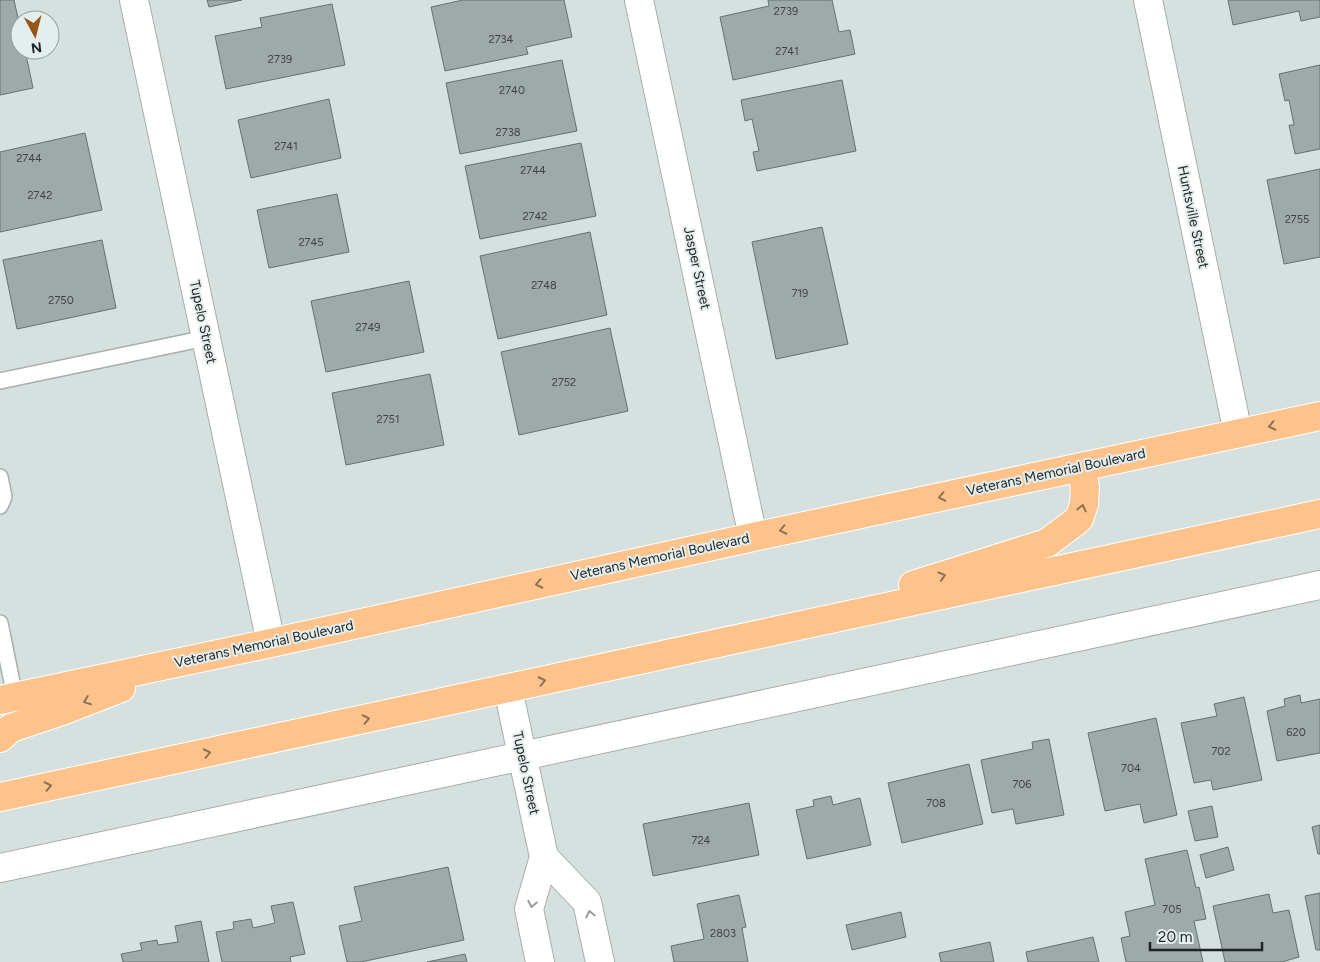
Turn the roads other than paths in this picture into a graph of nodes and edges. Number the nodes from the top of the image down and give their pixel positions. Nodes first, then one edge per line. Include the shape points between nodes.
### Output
1 (134, 0) edge
2 (640, 0) edge
3 (1148, 0) edge
4 (206, 338) junction
5 (0, 381) edge
6 (1320, 416) edge
7 (1238, 433) junction
8 (1080, 467) junction
9 (0, 477) edge
10 (0, 506) edge
11 (1320, 514) edge
12 (753, 537) junction
13 (1320, 584) edge
14 (0, 623) edge
15 (745, 637) junction
16 (271, 643) junction
17 (197, 658) junction
18 (508, 689) junction
19 (8, 698) edge
20 (0, 738) edge
21 (522, 756) junction
22 (0, 796) edge
23 (544, 856) junction
24 (0, 868) edge
25 (540, 962) edge
26 (600, 962) edge

1 - 4 street, Tupelo Street
2 - 12 street, Jasper Street
3 - 7 street, Huntsville Street
4 - 5 lane
4 - 16 street, Tupelo Street
6 -> 7 main road, Veterans Memorial Boulevard
7 - 8 main road, Veterans Memorial Boulevard
8 -> 12 main road, Veterans Memorial Boulevard
15 -> 8 main road via 1047,543 1079,519 1085,487
9 - 10 lane via 4,498
11 - 15 main road
12 -> 16 main road, Veterans Memorial Boulevard
13 - 21 street
14 - 19 lane
18 -> 15 main road
16 - 17 main road, Veterans Memorial Boulevard
17 - 19 main road, Veterans Memorial Boulevard
17 -> 20 main road via 10,728
18 - 21 street, Tupelo Street
22 -> 18 main road
21 - 23 street, Tupelo Street
21 - 24 street
23 -> 25 street, Tupelo Street via 529,909
26 -> 23 street via 587,902

